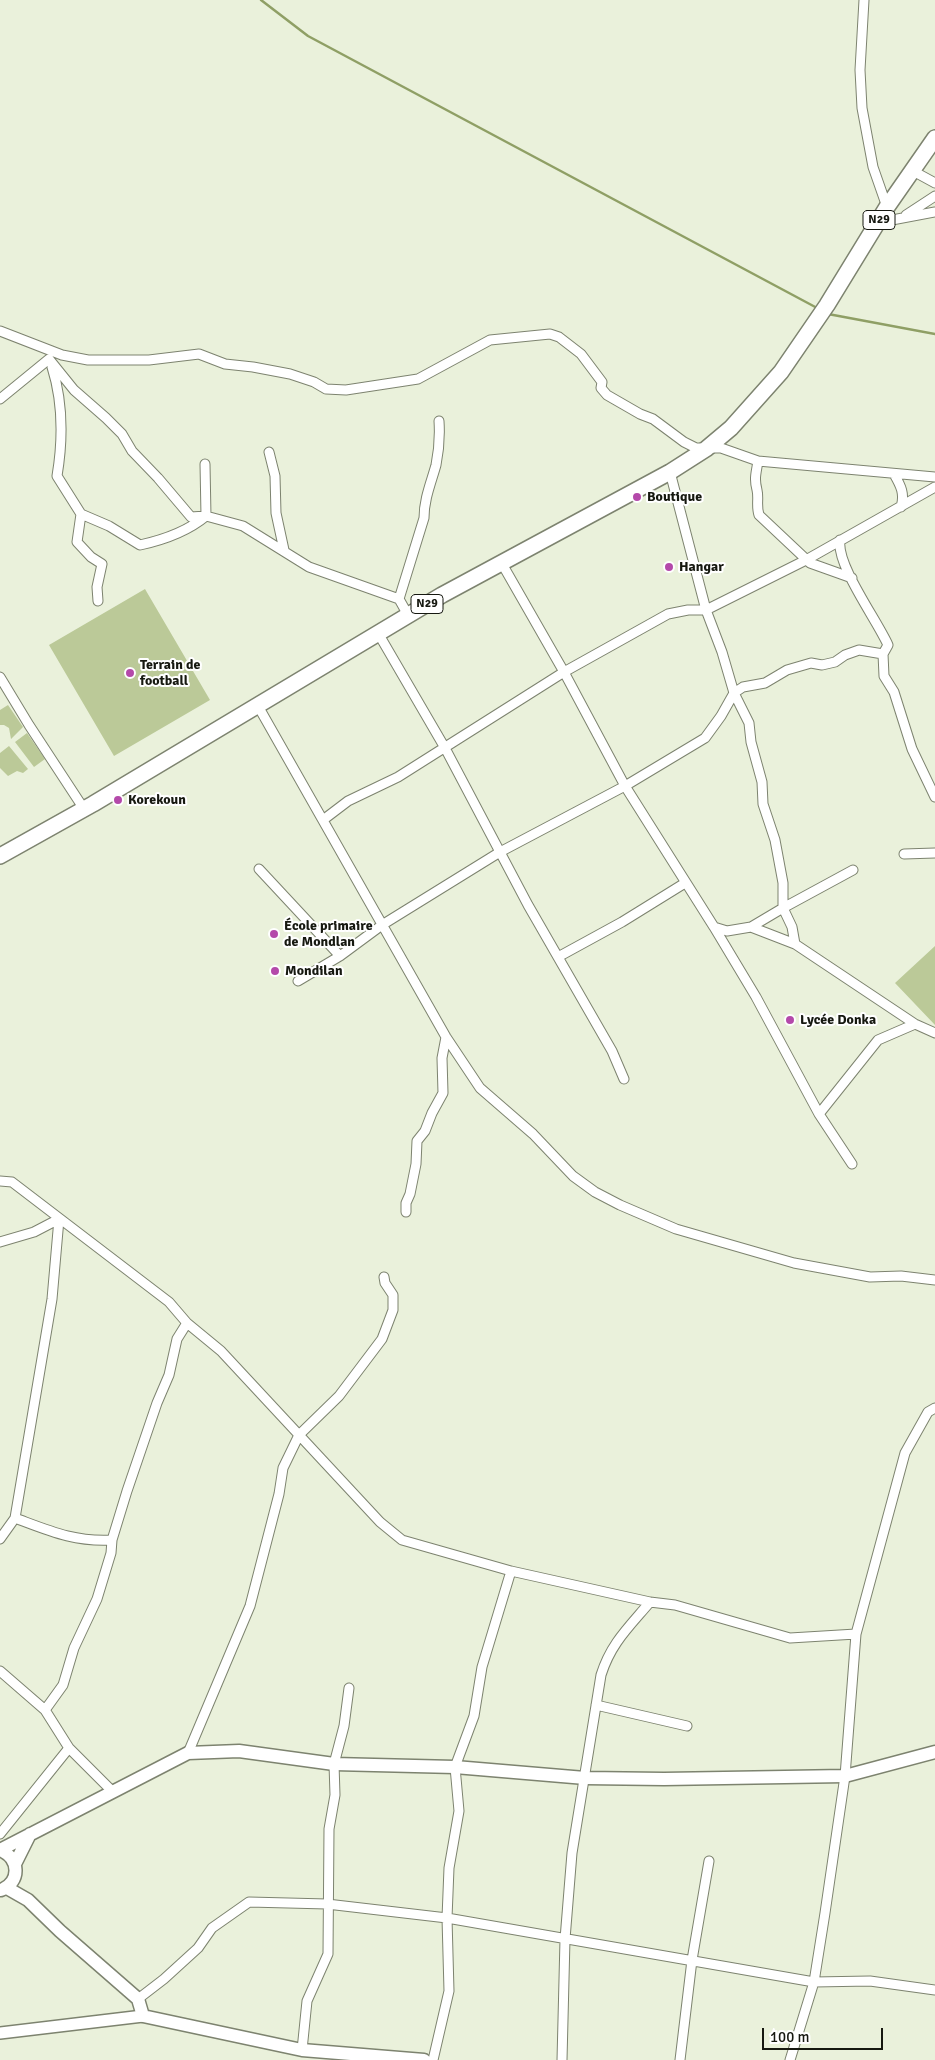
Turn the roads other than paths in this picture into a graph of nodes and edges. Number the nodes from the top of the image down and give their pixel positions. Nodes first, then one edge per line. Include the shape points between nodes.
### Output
1 (864, 0) edge
2 (935, 138) edge
3 (913, 171) junction
4 (935, 183) edge
5 (935, 196) edge
6 (887, 207) junction
7 (935, 212) edge
8 (903, 218) junction
9 (876, 223) junction
10 (0, 331) edge
11 (49, 359) junction
12 (0, 399) edge
13 (439, 421) dead end
14 (706, 450) junction
15 (269, 452) dead end
16 (758, 461) junction
17 (205, 464) dead end
18 (670, 472) junction
19 (894, 474) junction
20 (935, 477) edge
21 (935, 487) edge
22 (901, 507) junction
23 (81, 514) junction
24 (206, 516) junction
25 (840, 540) junction
26 (284, 550) junction
27 (806, 560) junction
28 (500, 562) junction
29 (852, 578) junction
30 (399, 599) junction
31 (98, 601) dead end
32 (706, 610) junction
33 (408, 615) junction
34 (378, 633) junction
35 (883, 654) junction
36 (564, 672) junction
37 (0, 677) edge
38 (734, 693) junction
39 (258, 706) junction
40 (445, 748) junction
41 (625, 786) junction
42 (935, 797) edge
43 (84, 809) junction
44 (323, 820) junction
45 (500, 852) junction
46 (904, 854) dead end
47 (935, 854) edge
48 (0, 856) edge
49 (259, 869) dead end
50 (854, 870) dead end
51 (685, 882) junction
52 (783, 908) junction
53 (382, 925) junction
54 (714, 927) junction
55 (751, 927) junction
56 (795, 944) junction
57 (340, 956) junction
58 (558, 957) junction
59 (298, 981) dead end
60 (915, 1024) junction
61 (935, 1033) edge
62 (446, 1036) junction
63 (624, 1079) dead end
64 (819, 1114) junction
65 (852, 1164) dead end
66 (0, 1181) edge
67 (406, 1212) dead end
68 (59, 1219) junction
69 (0, 1242) edge
70 (384, 1276) dead end
71 (935, 1280) edge
72 (187, 1323) junction
73 (935, 1408) edge
74 (299, 1435) junction
75 (15, 1518) junction
76 (0, 1539) edge
77 (112, 1540) junction
78 (511, 1571) junction
79 (650, 1602) junction
80 (856, 1634) junction
81 (0, 1671) edge
82 (349, 1688) dead end
83 (596, 1705) junction
84 (45, 1710) junction
85 (687, 1726) dead end
86 (69, 1748) junction
87 (935, 1752) edge
88 (188, 1753) junction
89 (334, 1764) junction
90 (455, 1767) junction
91 (845, 1776) junction
92 (585, 1778) junction
93 (112, 1791) junction
94 (0, 1834) edge
95 (30, 1834) junction
96 (0, 1850) edge
97 (709, 1861) dead end
98 (16, 1870) junction
99 (3, 1889) edge
100 (28, 1900) junction
101 (327, 1904) junction
102 (447, 1918) junction
103 (565, 1939) junction
104 (692, 1960) junction
105 (814, 1982) junction
106 (935, 1990) edge
107 (138, 1999) junction
108 (143, 2016) junction
109 (0, 2033) edge
110 (302, 2050) junction
111 (329, 2057) edge
112 (424, 2060) edge
113 (433, 2060) edge
114 (562, 2060) edge
115 (680, 2060) edge
116 (790, 2060) edge

1 - 6 street via 860,70 862,108 873,168
2 - 3 main road, N29
3 - 4 street
3 - 6 main road, N29
5 - 8 street
6 - 9 main road, N29
7 - 8 street
8 - 9 street
9 - 14 main road, N29 via 781,372 731,428
10 - 14 street via 62,355 88,360 149,360 199,354 225,364 290,374 326,389 346,390 418,379 490,340 555,334 594,370 607,396 653,419 684,442
11 - 12 street
11 - 23 street via 58,386 61,415 57,476
11 - 24 street via 74,390 122,434 132,451 191,517
13 - 30 street via 439,443 424,505 424,518
14 - 16 street via 721,448
14 - 18 main road, N29
15 - 26 street
16 - 19 street
16 - 27 street via 754,484 758,490 756,506 759,515
17 - 24 street
18 - 28 main road, N29
18 - 32 street
19 - 20 street
19 - 22 street via 902,488 904,498
21 - 22 street
22 - 25 street
23 - 24 street via 140,545 160,541
23 - 31 street via 77,542 102,564
24 - 26 street via 243,526
25 - 27 street
25 - 29 street via 844,563
26 - 30 street via 309,567
27 - 29 street
27 - 32 street
28 - 33 main road, N29
28 - 36 street
29 - 35 street via 888,645
30 - 33 street
32 - 36 street via 668,614
32 - 38 street
33 - 34 main road, N29
34 - 39 main road, N29
34 - 40 street
35 - 38 street via 859,650 835,662 811,663 795,668 765,683 743,687
35 - 42 street via 884,676 894,692 912,750
36 - 40 street
36 - 41 street
37 - 43 street
38 - 41 street via 705,738
38 - 52 street via 748,723 762,782 763,804 775,840
39 - 43 main road, N29
39 - 44 street
40 - 44 street via 398,777 348,801
40 - 45 street
41 - 45 street
41 - 51 street
43 - 48 main road, N29
44 - 53 street
45 - 53 street
45 - 58 street
46 - 47 street
49 - 57 street
50 - 52 street
51 - 54 street
51 - 58 street
52 - 55 street
52 - 56 street via 792,927
53 - 57 street
53 - 62 street
54 - 55 street via 727,930
54 - 64 street
55 - 56 street
56 - 60 street
57 - 59 street
58 - 63 street via 612,1051
60 - 61 street
60 - 64 street via 878,1040
62 - 67 street via 442,1058 443,1093 417,1142
62 - 71 street via 480,1088 533,1134 573,1176 603,1196 676,1229 794,1264 870,1277
64 - 65 street
66 - 68 street via 12,1182
68 - 69 street via 34,1232
68 - 72 street via 169,1302
68 - 75 street via 52,1298
70 - 74 street via 393,1295 393,1310 382,1339 339,1396
72 - 74 street via 221,1351
72 - 77 street via 177,1340 169,1375
73 - 80 street via 928,1412 905,1453
74 - 78 street via 380,1522 402,1540
74 - 88 street via 283,1468 250,1606
75 - 76 street
75 - 77 street via 62,1535 90,1541
77 - 84 street via 97,1599 74,1648 63,1685
78 - 79 street
78 - 90 street via 482,1667 474,1716
79 - 80 street via 675,1605 790,1638
79 - 83 street via 615,1642 601,1675
80 - 91 street
81 - 84 street
82 - 89 street
83 - 85 street
83 - 92 street
84 - 86 street
86 - 93 street
86 - 94 street
87 - 91 main road
88 - 89 main road via 239,1750
88 - 93 main road
89 - 90 main road
89 - 101 street via 335,1795 329,1829
90 - 92 main road
90 - 102 street via 459,1811 449,1868
91 - 92 main road
91 - 105 street
92 - 103 street via 572,1854
93 - 95 main road
95 - 96 main road
95 - 98 main road
96 - 98 main road via 10,1855
97 - 104 street
98 - 99 main road via 14,1880
98 - 100 main road
99 - 100 main road
100 - 107 main road
101 - 102 street
101 - 107 street via 249,1902 212,1928 198,1948
101 - 110 street via 328,1954 307,2002
102 - 103 street
102 - 113 street via 449,1991
103 - 104 street
103 - 114 street
104 - 105 street
104 - 115 street
105 - 106 street via 870,1981
105 - 116 street
107 - 108 main road
108 - 109 street
108 - 110 main road
110 - 111 main road
111 - 112 main road

